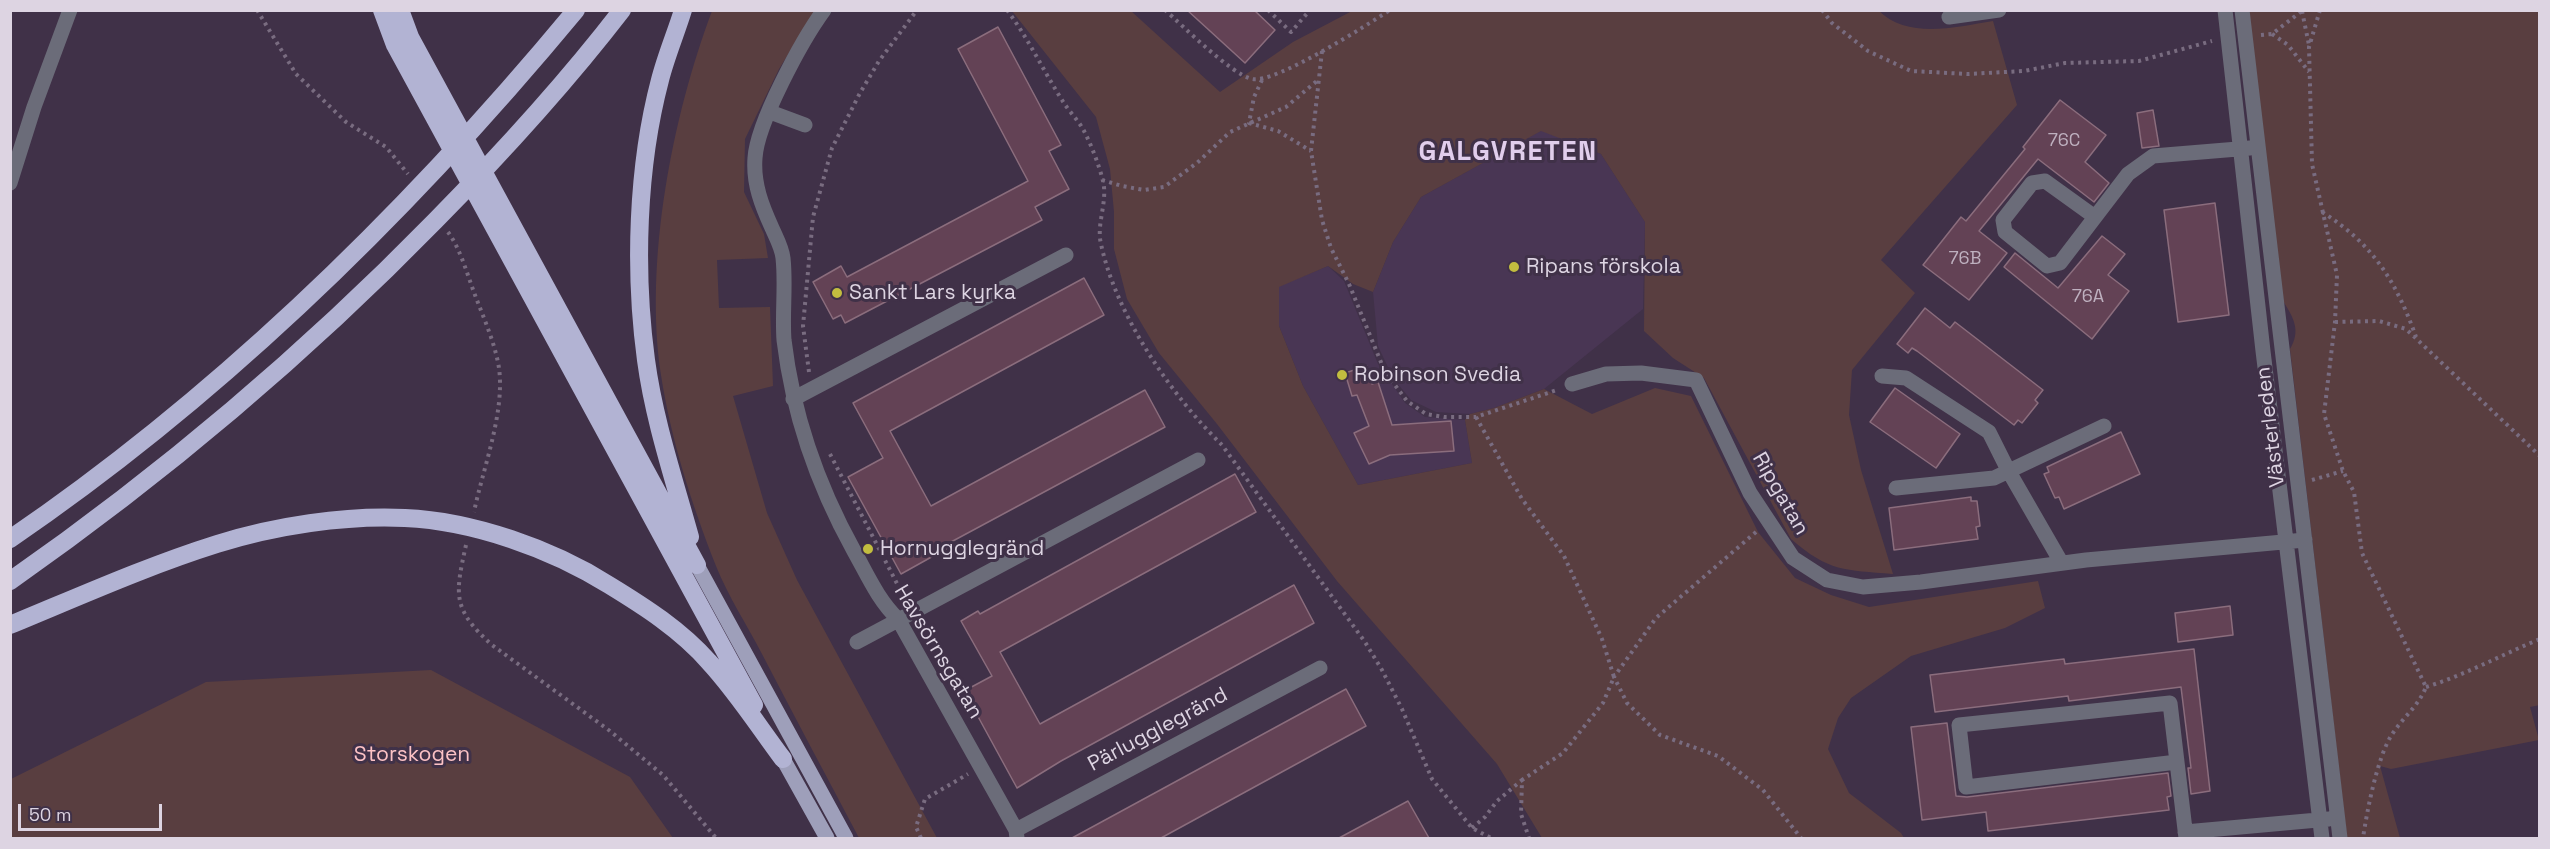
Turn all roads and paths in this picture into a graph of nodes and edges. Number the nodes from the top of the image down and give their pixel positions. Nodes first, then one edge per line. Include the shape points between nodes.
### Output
1 (70, 10) edge
2 (257, 10) edge
3 (382, 10) edge
4 (400, 10) edge
5 (576, 10) edge
6 (622, 10) edge
7 (683, 10) edge
8 (824, 10) edge
9 (917, 10) edge
10 (1006, 10) edge
11 (1165, 10) edge
12 (1268, 10) edge
13 (1310, 10) edge
14 (1390, 10) edge
15 (1822, 10) edge
16 (1998, 10) edge
17 (2225, 10) edge
18 (2242, 10) edge
19 (2320, 10) edge
20 (2303, 11) edge
21 (1949, 17) dead end
22 (2272, 34) junction
23 (2245, 36) junction
24 (2228, 38) junction
25 (2309, 46) junction
26 (1322, 51) junction
27 (2309, 72) junction
28 (1318, 79) junction
29 (1262, 80) junction
30 (770, 112) junction
31 (1249, 123) junction
32 (805, 125) dead end
33 (2259, 147) junction
34 (2240, 149) junction
35 (1311, 151) junction
36 (1102, 180) junction
37 (412, 181) dead end
38 (10, 183) edge
39 (2322, 211) junction
40 (2095, 216) junction
41 (445, 228) dead end
42 (1066, 255) dead end
43 (2335, 322) junction
44 (2416, 337) junction
45 (1882, 376) dead end
46 (1572, 384) joint
47 (812, 390) junction
48 (793, 399) junction
49 (1476, 417) junction
50 (2104, 426) dead end
51 (825, 444) dead end
52 (2540, 456) edge
53 (1198, 459) dead end
54 (2008, 470) junction
55 (1896, 488) dead end
56 (479, 489) dead end
57 (1769, 522) junction
58 (10, 539) edge
59 (2305, 540) junction
60 (2286, 542) junction
61 (2061, 562) junction
62 (697, 565) junction
63 (461, 568) dead end
64 (10, 580) edge
65 (912, 611) junction
66 (898, 619) junction
67 (10, 625) edge
68 (2540, 639) edge
69 (857, 642) dead end
70 (1320, 668) dead end
71 (1614, 677) junction
72 (2426, 687) junction
73 (783, 759) junction
74 (2177, 762) junction
75 (982, 767) junction
76 (1522, 780) junction
77 (2338, 818) junction
78 (2320, 820) junction
79 (1472, 828) junction
80 (1017, 834) edge
81 (2186, 835) edge
82 (716, 838) edge
83 (827, 838) edge
84 (846, 838) edge
85 (921, 838) edge
86 (1491, 838) edge
87 (1529, 838) edge
88 (1801, 838) edge
89 (2322, 838) edge
90 (2340, 838) edge
91 (2363, 838) edge

1 - 38 street
2 - 37 path via 296,74 346,122 386,147
3 - 73 highway via 395,45
4 - 62 highway via 410,37
5 - 58 highway via 457,149 307,298 226,371 104,471
6 - 64 highway via 535,114 332,323 191,446
7 - 62 highway via 660,79 650,130 640,251 646,360
8 - 30 street, Havsörnsgatan via 800,48
9 - 47 path via 860,93 832,148 816,205 802,326
10 - 36 path via 1084,130
11 - 29 path via 1235,70 1249,79
12 - 13 path via 1292,32
14 - 26 path
15 - 24 path via 1832,23 1868,51 1911,71 1968,74 2024,71 2064,63 2139,61
16 - 21 street
17 - 24 street, Västerleden
18 - 23 street, Västerleden
19 - 25 path
20 - 22 path
20 - 25 path
22 - 23 path
22 - 27 path via 2288,45
23 - 33 street, Västerleden
24 - 34 street, Västerleden
25 - 27 path
26 - 28 path
26 - 29 path
27 - 39 path via 2312,164
28 - 31 path via 1286,107
28 - 35 path
29 - 31 path
30 - 32 street
30 - 48 street, Havsörnsgatan via 755,157 755,183 783,256 784,338
31 - 35 path via 1278,131
31 - 36 path via 1230,132 1164,187 1144,190
33 - 34 street
33 - 59 street, Västerleden
34 - 40 street via 2153,156 2128,174
34 - 60 street, Västerleden
35 - 49 path via 1322,220 1331,248 1385,372 1407,401 1426,414
36 - 79 path via 1105,195 1100,241 1109,272 1136,332 1167,381 1222,446 1365,642 1402,709 1432,779
39 - 43 path via 2337,275
39 - 44 path via 2371,250 2403,302
40 - 40 street via 2054,266 2047,266 2005,232 2003,226 2003,220 2032,183 2039,180
41 - 56 path via 460,254 493,340 499,369 496,417
42 - 47 street
43 - 44 path via 2379,321 2406,329
43 - 72 path via 2324,414 2354,492 2362,553
44 - 52 path
45 - 54 street via 1906,378 1989,432
46 - 49 path
46 - 57 street, Ripgatan via 1606,374 1641,373 1696,380 1750,493
47 - 48 street
48 - 66 street, Havsörnsgatan via 821,488 885,607
49 - 71 path via 1522,499 1564,556 1602,639
50 - 54 street
51 - 65 path
53 - 65 street
54 - 55 street via 1994,478
54 - 61 street
57 - 61 street, Ripgatan via 1793,558 1827,580 1863,587
57 - 71 path via 1656,618
59 - 60 street, Ripgatan
59 - 77 street, Västerleden
60 - 61 street, Ripgatan
60 - 78 street, Västerleden
62 - 84 main road
63 - 82 path via 459,603 475,630 663,775
65 - 66 street
66 - 69 street
66 - 75 street, Havsörnsgatan
67 - 73 highway via 218,544 287,528 343,519 405,518 469,528 525,544 580,567 675,628 710,662
68 - 72 path
70 - 80 street, Pärlugglegränd
71 - 76 path via 1603,704 1563,753
71 - 88 path via 1627,703 1660,735 1718,756 1763,790
72 - 91 path via 2421,700 2391,736 2379,766
73 - 83 main road
74 - 74 street via 2170,703 1959,725 1966,787
74 - 81 street
75 - 80 street, Havsörnsgatan
75 - 85 path via 925,798 916,827
76 - 79 path
76 - 87 path via 1521,814
77 - 78 street
77 - 90 street, Västerleden
78 - 81 street
78 - 89 street, Västerleden
79 - 86 path

